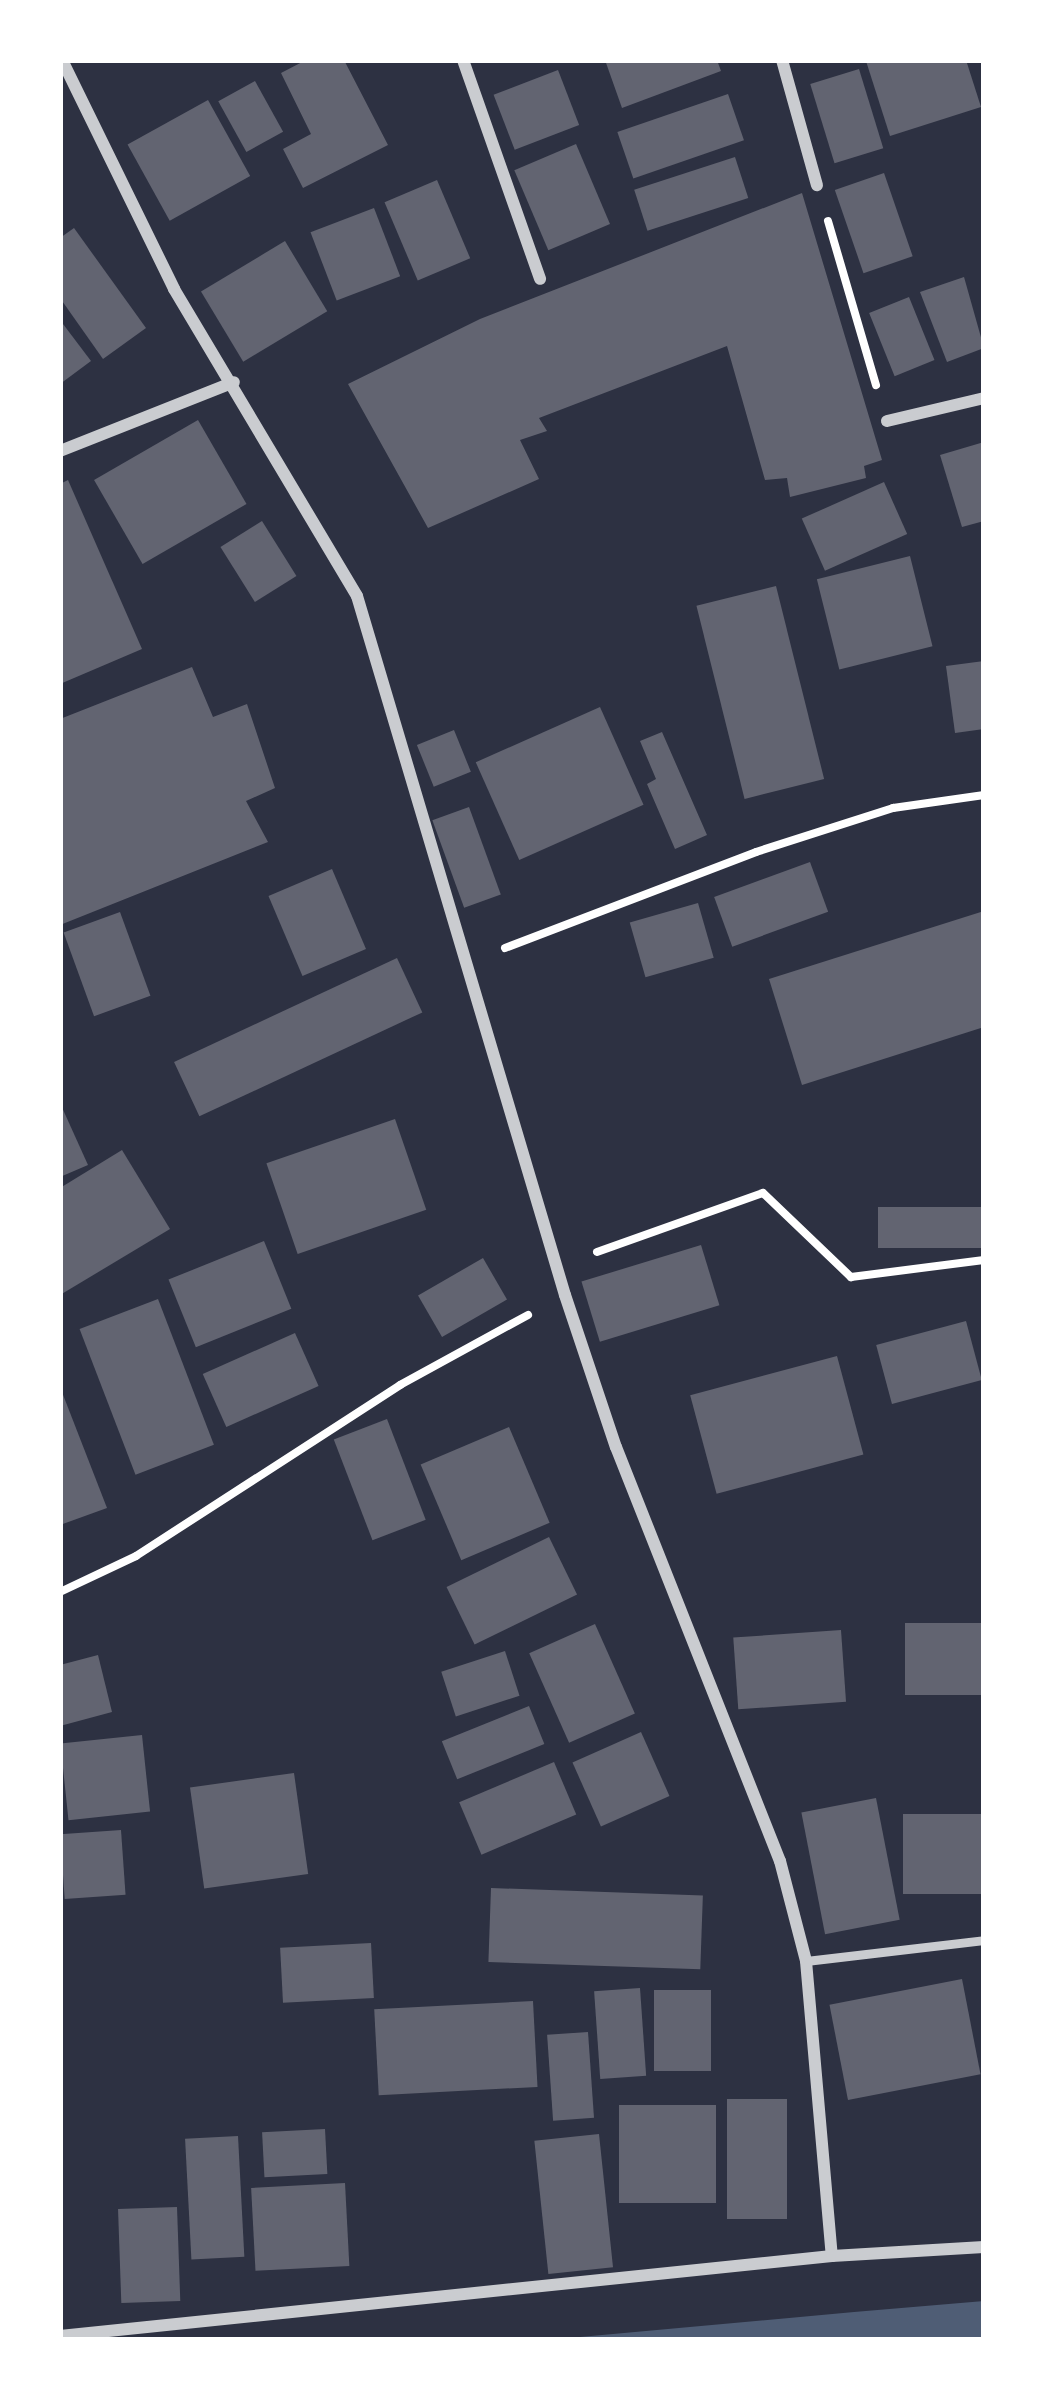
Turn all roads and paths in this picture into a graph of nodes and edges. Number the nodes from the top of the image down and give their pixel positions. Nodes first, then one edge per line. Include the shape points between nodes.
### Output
1 (62, 60) edge
2 (464, 60) edge
3 (782, 60) edge
4 (817, 185) joint
5 (540, 279) dead end
6 (234, 382) junction
7 (984, 398) edge
8 (887, 421) joint
9 (60, 451) edge
10 (984, 795) edge
11 (464, 963) junction
12 (984, 1259) edge
13 (556, 1267) junction
14 (565, 1295) junction
15 (60, 1592) edge
16 (984, 1940) edge
17 (806, 1961) junction
18 (984, 2247) edge
19 (832, 2256) junction
20 (60, 2336) edge

1 - 6 street via 174,289
2 - 5 street
3 - 4 street
4 - 8 path
6 - 9 street
6 - 11 street via 357,596
7 - 8 street
10 - 11 path via 893,808 756,852
11 - 13 street
12 - 13 path via 851,1277 763,1193
13 - 14 street
14 - 15 path via 400,1385 136,1556
14 - 17 street via 616,1447 780,1862
16 - 17 lane
17 - 19 street
18 - 19 street
19 - 20 street

